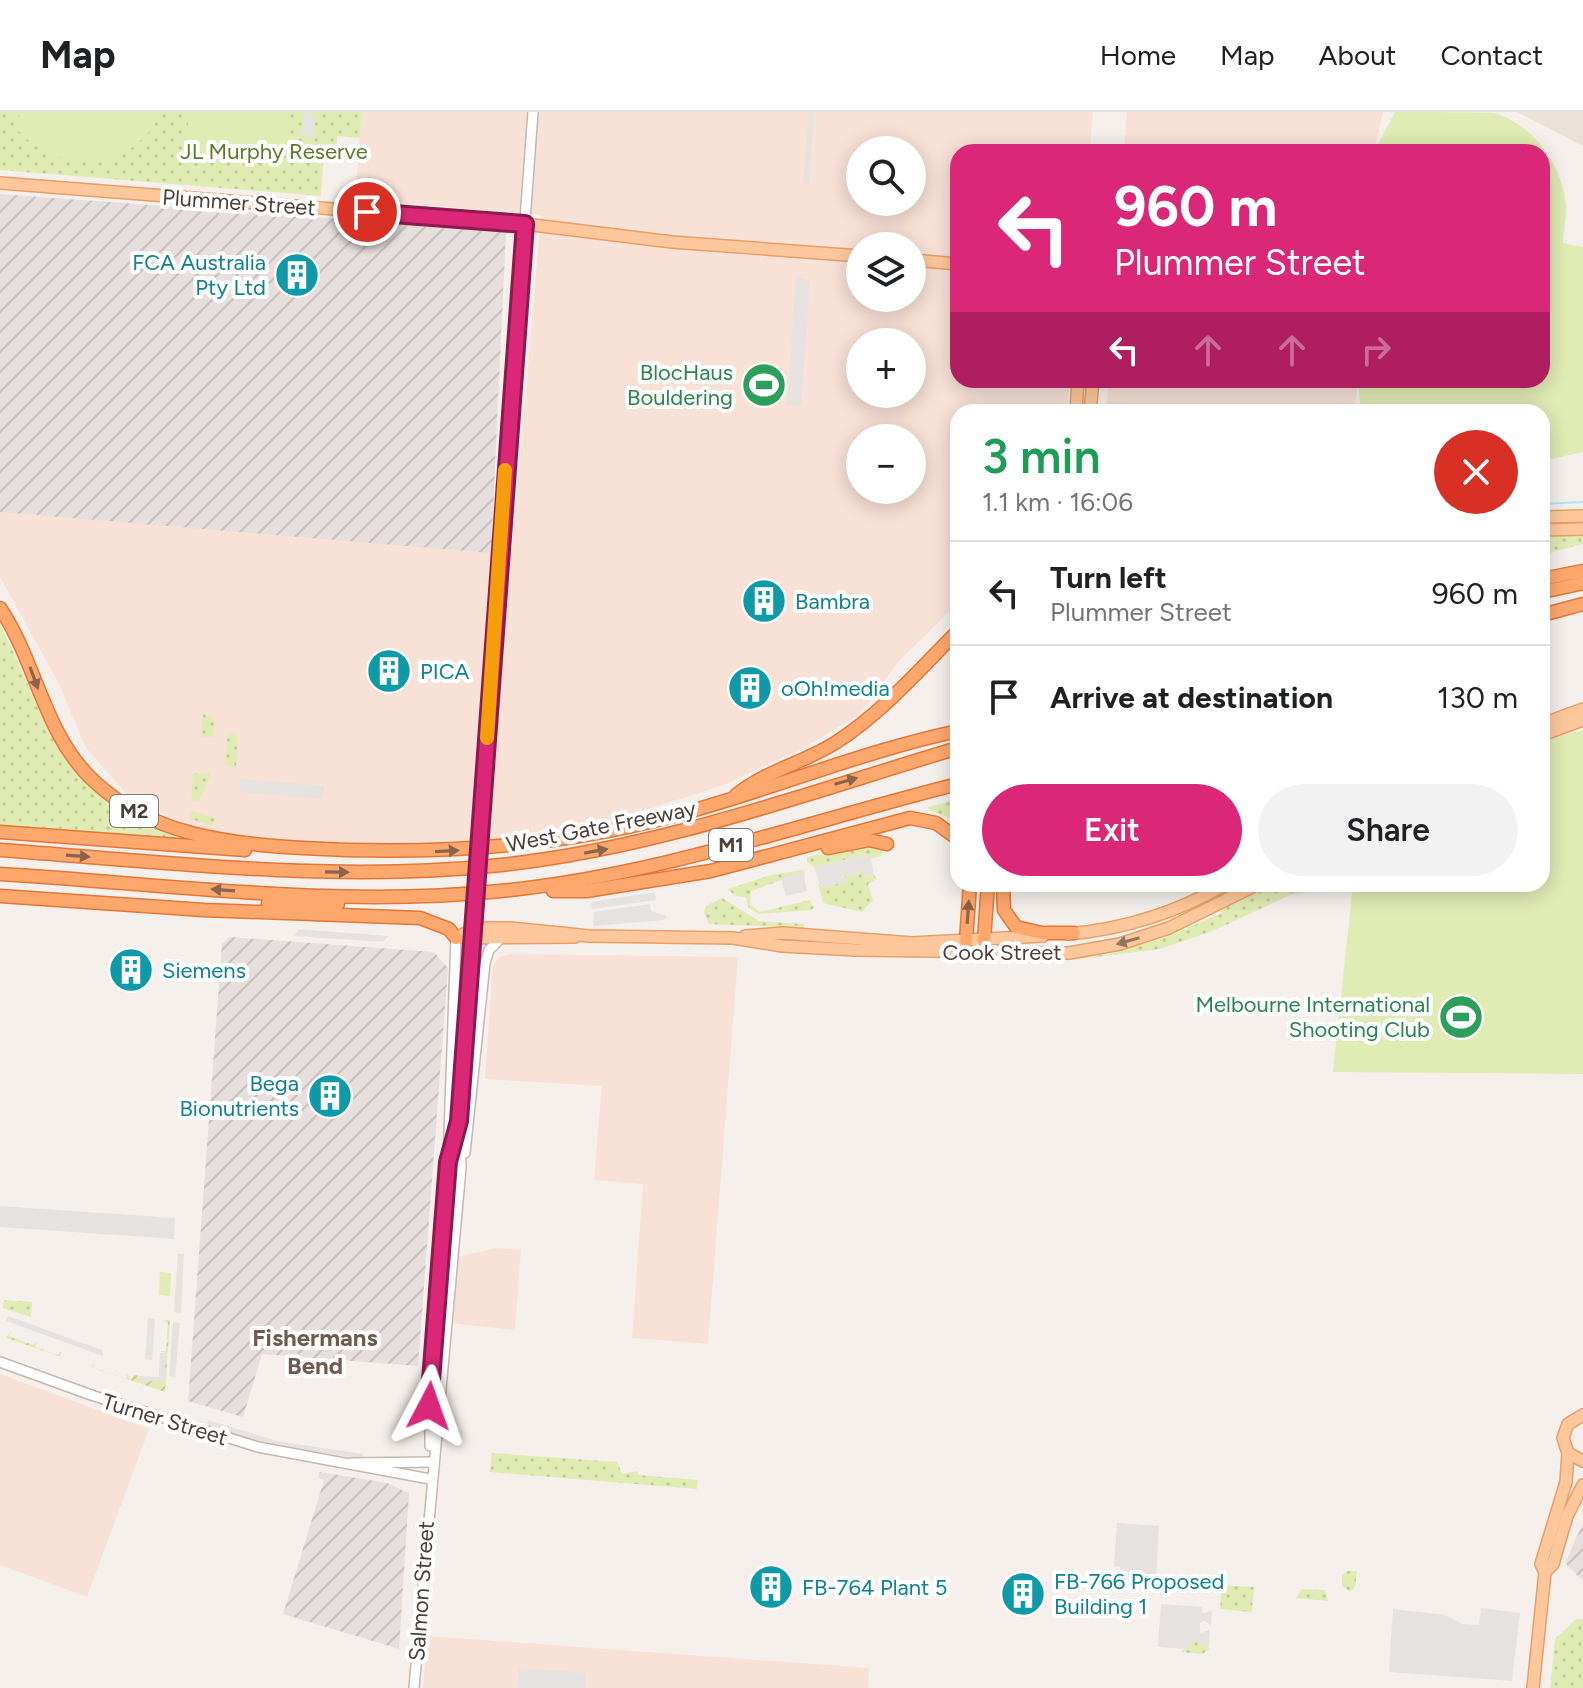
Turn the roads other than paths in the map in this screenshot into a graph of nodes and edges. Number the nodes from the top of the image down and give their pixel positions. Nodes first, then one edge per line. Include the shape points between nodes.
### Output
1 (533, 112) edge
2 (0, 183) edge
3 (525, 224) junction
4 (846, 255) edge
5 (926, 261) edge
6 (950, 263) edge
7 (1583, 516) edge
8 (1550, 517) edge
9 (1583, 529) edge
10 (1550, 530) edge
11 (1583, 571) edge
12 (1550, 577) edge
13 (1583, 583) edge
14 (1550, 590) edge
15 (1583, 604) edge
16 (0, 608) edge
17 (1550, 613) edge
18 (950, 639) edge
19 (1583, 709) edge
20 (1583, 720) edge
21 (1550, 721) edge
22 (1550, 732) edge
23 (950, 733) edge
24 (950, 750) edge
25 (950, 786) edge
26 (731, 800) junction
27 (0, 832) edge
28 (950, 833) edge
29 (887, 844) dead end
30 (0, 850) edge
31 (376, 854) junction
32 (785, 854) junction
33 (0, 874) edge
34 (501, 891) junction
35 (969, 892) edge
36 (987, 892) edge
37 (1003, 892) edge
38 (1209, 892) edge
39 (1243, 892) edge
40 (0, 896) edge
41 (33, 898) junction
42 (413, 898) junction
43 (1074, 933) junction
44 (589, 936) junction
45 (456, 938) junction
46 (501, 938) junction
47 (984, 946) junction
48 (966, 947) junction
49 (454, 972) junction
50 (484, 972) junction
51 (459, 1121) junction
52 (448, 1162) junction
53 (461, 1168) junction
54 (440, 1331) junction
55 (0, 1362) edge
56 (1583, 1405) edge
57 (1579, 1417) edge
58 (1568, 1453) junction
59 (1583, 1461) edge
60 (333, 1462) junction
61 (431, 1462) junction
62 (430, 1479) junction
63 (1583, 1485) edge
64 (1545, 1572) junction
65 (414, 1688) edge
66 (1533, 1688) edge

1 - 3 street, Salmon Street
2 - 3 main road, Plummer Street
3 - 4 main road, Plummer Street
3 - 51 street, Salmon Street, bridge
5 - 6 main road
7 - 8 main road
9 - 10 main road
11 - 12 highway
13 - 14 highway
15 - 17 highway
16 -> 31 highway, M2 via 26,654 64,745 92,780 129,809 172,829 213,838
18 - 26 highway via 853,731 765,775
19 - 21 main road
20 - 22 main road
23 - 26 highway, M1
30 -> 24 highway, West Gate Freeway / M1 via 337,872 503,865 696,829
25 - 34 highway, West Gate Freeway / M1 via 656,866
31 -> 26 highway, M1 via 517,845 612,830
27 - 31 highway, M1 via 221,849
28 - 32 highway via 936,823 910,818
29 - 32 highway via 869,840
32 - 34 highway via 586,891
42 -> 33 highway, West Gate Freeway / M1
34 - 42 highway, West Gate Freeway / M1
48 -> 35 highway
36 - 47 highway
37 - 43 highway via 1004,910 1016,927
38 - 43 main road, Cook Street via 1148,920
39 -> 47 main road, Cook Street via 1191,919 1120,944 1069,953
40 - 41 highway
41 - 42 highway via 356,905
41 - 45 highway via 420,918 449,929
43 - 47 main road, Cook Street
44 - 45 main road, Cook Street via 484,927
44 - 46 main road, Cook Street
44 - 48 main road, Cook Street
45 - 46 main road, Cook Street
45 - 49 street, Salmon Street
46 - 50 street, Salmon Street via 488,952
47 - 48 main road, Cook Street
49 - 50 street via 467,965
49 - 52 street, Salmon Street
50 - 53 street, Salmon Street
51 - 52 street, Salmon Street
51 - 53 street, Salmon Street
52 - 54 street, Salmon Street
53 - 54 street, Salmon Street
54 - 61 street, Salmon Street
55 - 60 street, Turner Street via 198,1430
56 - 57 main road
57 - 58 main road via 1564,1434
58 - 59 main road
58 - 64 main road via 1567,1478 1541,1564
60 - 61 street, Turner Street
60 - 62 street, Turner Street
61 - 62 street, Salmon Street
62 - 65 street, Salmon Street
63 - 64 main road via 1562,1528 1553,1564
64 - 66 main road

